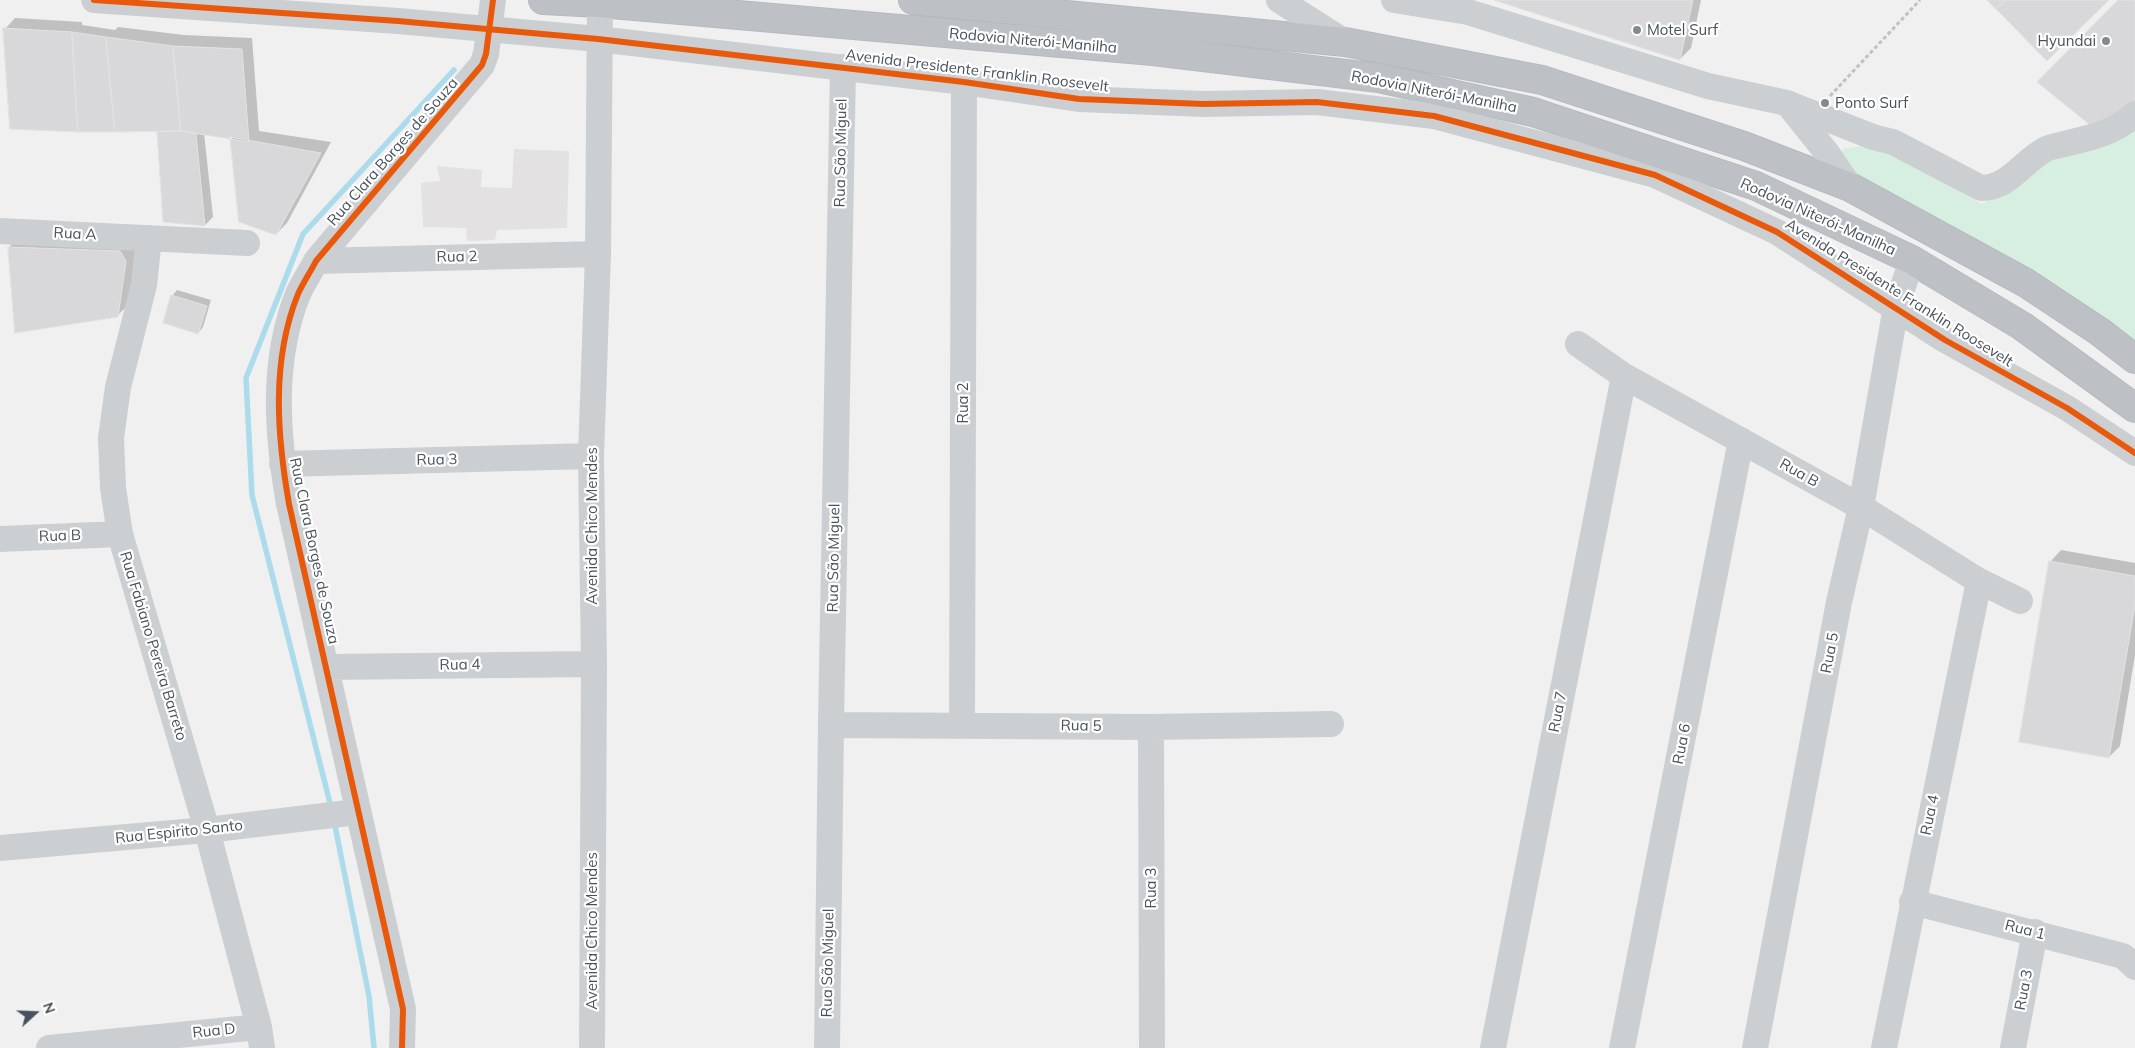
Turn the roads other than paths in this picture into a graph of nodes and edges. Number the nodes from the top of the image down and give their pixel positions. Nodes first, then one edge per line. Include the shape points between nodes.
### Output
1 (94, 0) edge
2 (493, 0) edge
3 (543, 0) edge
4 (913, 0) edge
5 (1025, 0) edge
6 (1279, 0) edge
7 (1394, 0) edge
8 (600, 3) junction
9 (1472, 6) edge
10 (999, 8) junction
11 (489, 28) junction
12 (598, 39) junction
13 (1345, 42) junction
14 (842, 68) junction
15 (1323, 71) junction
16 (964, 82) junction
17 (1317, 102) junction
18 (1787, 103) junction
19 (2135, 114) edge
20 (1850, 187) junction
21 (0, 231) edge
22 (149, 238) junction
23 (247, 243) dead end
24 (598, 254) junction
25 (316, 260) junction
26 (1912, 260) junction
27 (1896, 307) junction
28 (1578, 344) dead end
29 (2135, 359) edge
30 (1624, 376) junction
31 (2135, 408) edge
32 (1741, 440) junction
33 (2135, 453) edge
34 (591, 456) junction
35 (282, 464) junction
36 (1861, 507) junction
37 (120, 534) junction
38 (0, 539) edge
39 (1979, 582) junction
40 (2020, 601) dead end
41 (594, 664) junction
42 (326, 667) junction
43 (1331, 724) dead end
44 (831, 725) junction
45 (962, 725) junction
46 (1151, 727) junction
47 (340, 814) junction
48 (207, 830) junction
49 (0, 848) edge
50 (1912, 902) junction
51 (2035, 932) junction
52 (2135, 967) edge
53 (260, 1037) edge
54 (49, 1048) edge
55 (402, 1048) edge
56 (592, 1048) edge
57 (827, 1048) edge
58 (1152, 1048) edge
59 (1493, 1048) edge
60 (1622, 1048) edge
61 (1755, 1048) edge
62 (1884, 1048) edge
63 (2013, 1048) edge

1 - 11 street, Avenida Presidente Franklin Roosevelt
2 - 11 street, Rua Clara Borges de Souza
3 - 8 highway, Rodovia Niterói-Manilha
4 - 10 highway, Rodovia Niterói-Manilha
5 - 10 street
6 - 13 street
7 - 9 street
8 - 12 street, Avenida Chico Mendes
8 - 15 highway, Rodovia Niterói-Manilha via 1153,51
9 - 18 street via 1708,86
10 - 13 highway, Rodovia Niterói-Manilha
11 - 12 street, Avenida Presidente Franklin Roosevelt
11 - 25 street, Rua Clara Borges de Souza via 486,54 475,75
12 - 14 street, Avenida Presidente Franklin Roosevelt
12 - 24 street, Avenida Chico Mendes
13 - 20 highway, Rodovia Niterói-Manilha via 1542,80 1744,146
14 - 16 street, Avenida Presidente Franklin Roosevelt
14 - 44 street, Rua São Miguel
15 - 17 street
15 - 26 highway, Rodovia Niterói-Manilha via 1378,78 1533,112 1756,186
16 - 17 street, Avenida Presidente Franklin Roosevelt via 1079,99 1203,104
16 - 45 street, Rua 2
17 - 27 street, Avenida Presidente Franklin Roosevelt via 1434,116 1656,175 1777,232
18 - 19 street via 1893,142 1981,188 2001,185 2048,148 2108,133
18 - 20 street
20 - 29 highway, Rodovia Niterói-Manilha via 2026,283
21 - 22 street, Rua A
22 - 23 street, Rua A
22 - 37 street, Rua Fabiano Pereira Barreto via 144,285 118,387 111,438
24 - 25 street, Rua 2
24 - 34 street, Avenida Chico Mendes
25 - 35 street, Rua Clara Borges de Souza via 299,293 285,335 278,406
26 - 27 street, Rua 5
26 - 31 highway, Rodovia Niterói-Manilha via 2022,326
27 - 33 street, Avenida Presidente Franklin Roosevelt via 1945,340 2067,408
27 - 36 street, Rua 5
28 - 30 street, Rua B
30 - 32 street, Rua B
30 - 59 street, Rua 7
32 - 36 street, Rua B
32 - 60 street, Rua 6
34 - 35 street, Rua 3
34 - 41 street, Avenida Chico Mendes
35 - 42 street, Rua Clara Borges de Souza
36 - 39 street, Rua B
36 - 61 street, Rua 5
37 - 38 street, Rua B
37 - 48 street, Rua Fabiano Pereira Barreto
39 - 40 street, Rua B
39 - 50 street, Rua 4
41 - 42 street, Rua 4
41 - 56 street, Avenida Chico Mendes
42 - 47 street, Rua Clara Borges de Souza
43 - 46 street, Rua 5
44 - 45 street, Rua 5
44 - 57 street, Rua São Miguel
45 - 46 street, Rua 5
46 - 58 street, Rua 3
47 - 48 street, Rua Espirito Santo
47 - 55 street, Rua Clara Borges de Souza via 403,1009
48 - 49 street, Rua Espirito Santo
48 - 53 street, Rua Fabiano Pereira Barreto
50 - 51 street, Rua 1
50 - 62 street, Rua 4
51 - 52 street, Rua 1 via 2123,956
51 - 63 street, Rua 3
53 - 54 street, Rua D

